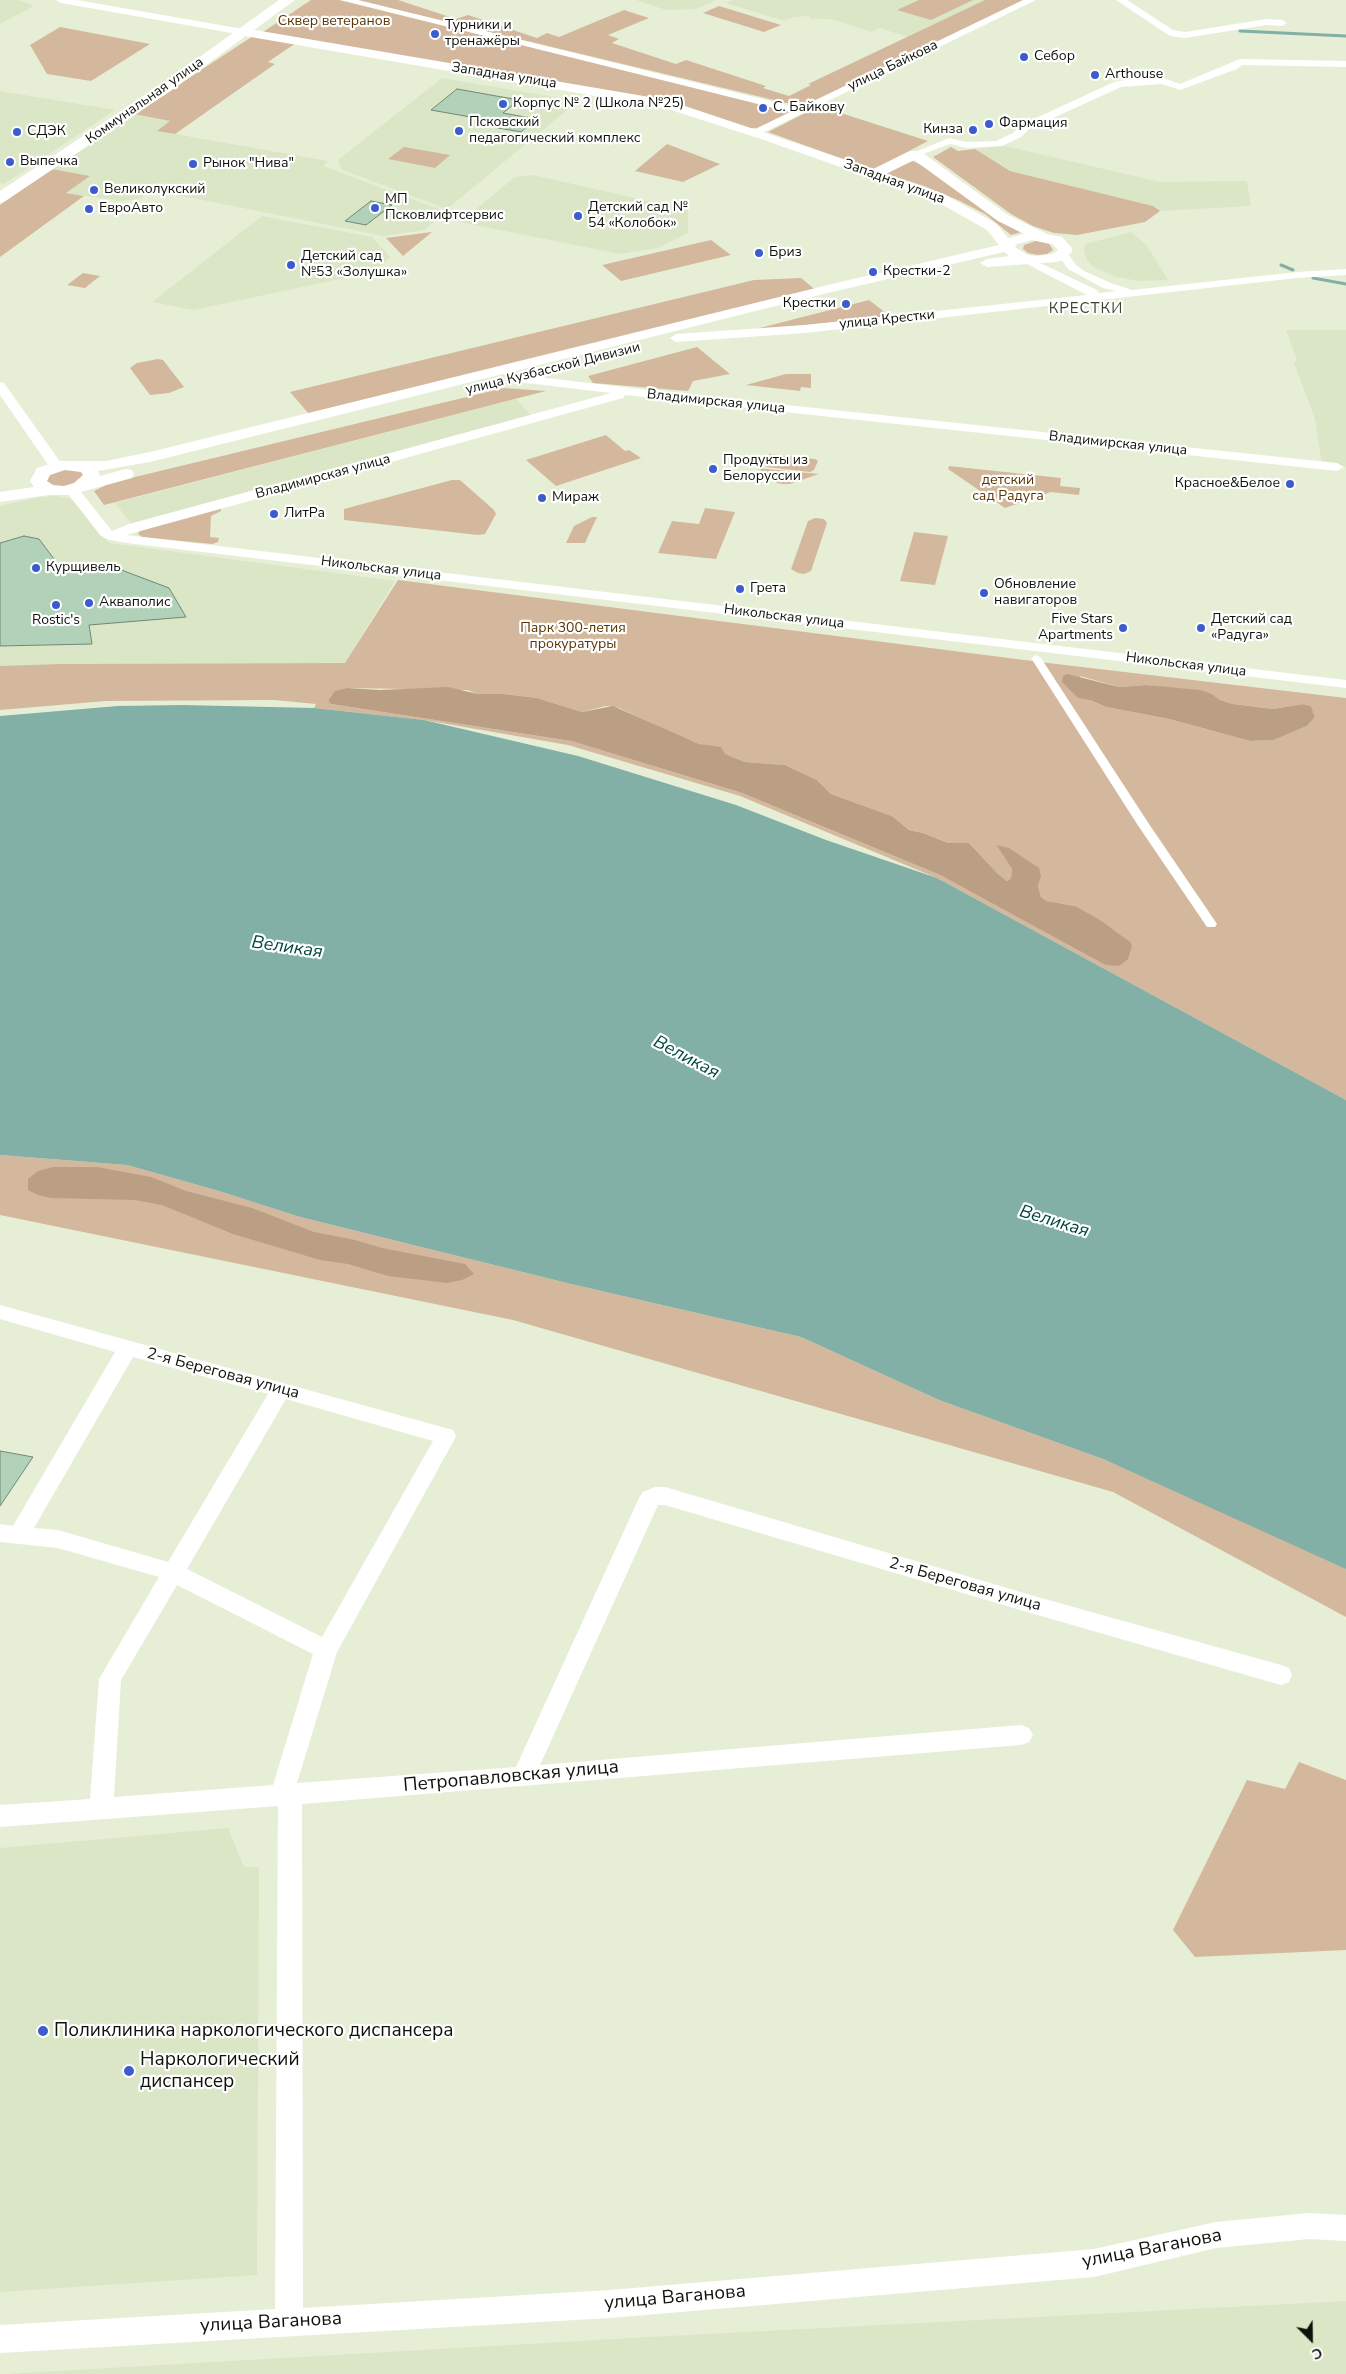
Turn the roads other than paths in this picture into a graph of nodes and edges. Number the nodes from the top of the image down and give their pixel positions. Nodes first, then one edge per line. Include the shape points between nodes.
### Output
1 (61, 0) edge
2 (288, 0) edge
3 (346, 0) edge
4 (1031, 0) edge
5 (1121, 0) edge
6 (1282, 23) dead end
7 (243, 32) junction
8 (1346, 64) edge
9 (801, 112) junction
10 (756, 133) junction
11 (949, 141) joint
12 (915, 154) junction
13 (874, 174) junction
14 (0, 198) edge
15 (1041, 236) junction
16 (1008, 247) junction
17 (1063, 254) junction
18 (1025, 259) junction
19 (1346, 272) edge
20 (1150, 291) junction
21 (1103, 293) junction
22 (676, 338) junction
23 (514, 378) junction
24 (0, 386) edge
25 (627, 392) junction
26 (56, 466) junction
27 (80, 466) junction
28 (1337, 467) dead end
29 (44, 484) junction
30 (77, 488) junction
31 (0, 496) edge
32 (111, 536) junction
33 (1036, 658) dead end
34 (1346, 684) edge
35 (1211, 924) dead end
36 (0, 1312) edge
37 (128, 1347) junction
38 (281, 1390) junction
39 (650, 1498) joint
40 (9, 1534) edge
41 (172, 1572) junction
42 (326, 1650) junction
43 (1281, 1674) dead end
44 (1021, 1735) dead end
45 (523, 1777) junction
46 (286, 1796) junction
47 (102, 1809) junction
48 (0, 1816) edge
49 (1346, 2228) edge
50 (289, 2323) junction
51 (0, 2339) edge

1 - 7 street, Западная улица
2 - 7 main road, Коммунальная улица
3 - 9 street, Западная улица
4 - 9 street, улица Байкова
5 - 6 street via 1170,33
7 - 10 street, Западная улица via 667,104
7 - 14 main road, Коммунальная улица
8 - 11 street via 1240,62 1180,87 1163,81 1135,81 1109,88 1025,127 1017,135 998,144 966,145
9 - 10 street, улица Байкова
10 - 13 street, Западная улица
11 - 12 street
12 - 13 street
12 - 15 street via 1003,218
13 - 16 street, Западная улица via 932,194 974,215 999,234
15 - 16 street, улица Кузбасской Дивизии via 1016,239
15 - 17 street via 1062,244 1065,248
16 - 18 street, Западная улица
16 - 27 street, улица Кузбасской Дивизии via 150,457 106,466
17 - 18 street, улица Кузбасской Дивизии via 1048,260
17 - 21 street via 1072,267
18 - 21 street via 1088,291
18 - 22 street, улица Кузбасской Дивизии via 966,266
19 - 20 street, улица Крестки
20 - 21 street
20 - 21 street, улица Крестки via 1115,296
21 - 22 street, улица Крестки via 805,329
22 - 23 street, улица Кузбасской Дивизии
23 - 25 street
23 - 30 street, улица Кузбасской Дивизии
24 - 26 street
25 - 28 street, Владимирская улица
25 - 32 street, Владимирская улица
26 - 27 street, улица Кузбасской Дивизии
26 - 29 street, улица Кузбасской Дивизии via 43,472
27 - 30 street via 90,471 92,476
29 - 30 street, улица Кузбасской Дивизии
29 - 31 street, улица Кузбасской Дивизии
30 - 32 street via 100,528
32 - 34 street, Никольская улица
33 - 35 street
36 - 37 street, 2-я Береговая улица
37 - 38 street, 2-я Береговая улица
37 - 40 street
38 - 41 street
38 - 42 street, 2-я Береговая улица via 446,1436
39 - 43 street, 2-я Береговая улица via 665,1496
39 - 45 street
40 - 41 street via 58,1539
41 - 42 street
41 - 47 street via 110,1679
42 - 46 street
44 - 45 street, Петропавловская улица
45 - 46 street, Петропавловская улица
46 - 47 street, Петропавловская улица
46 - 50 street
47 - 48 street, Петропавловская улица
49 - 50 street, улица Ваганова via 1309,2226 1216,2235 1094,2263 610,2304
50 - 51 street, улица Ваганова

